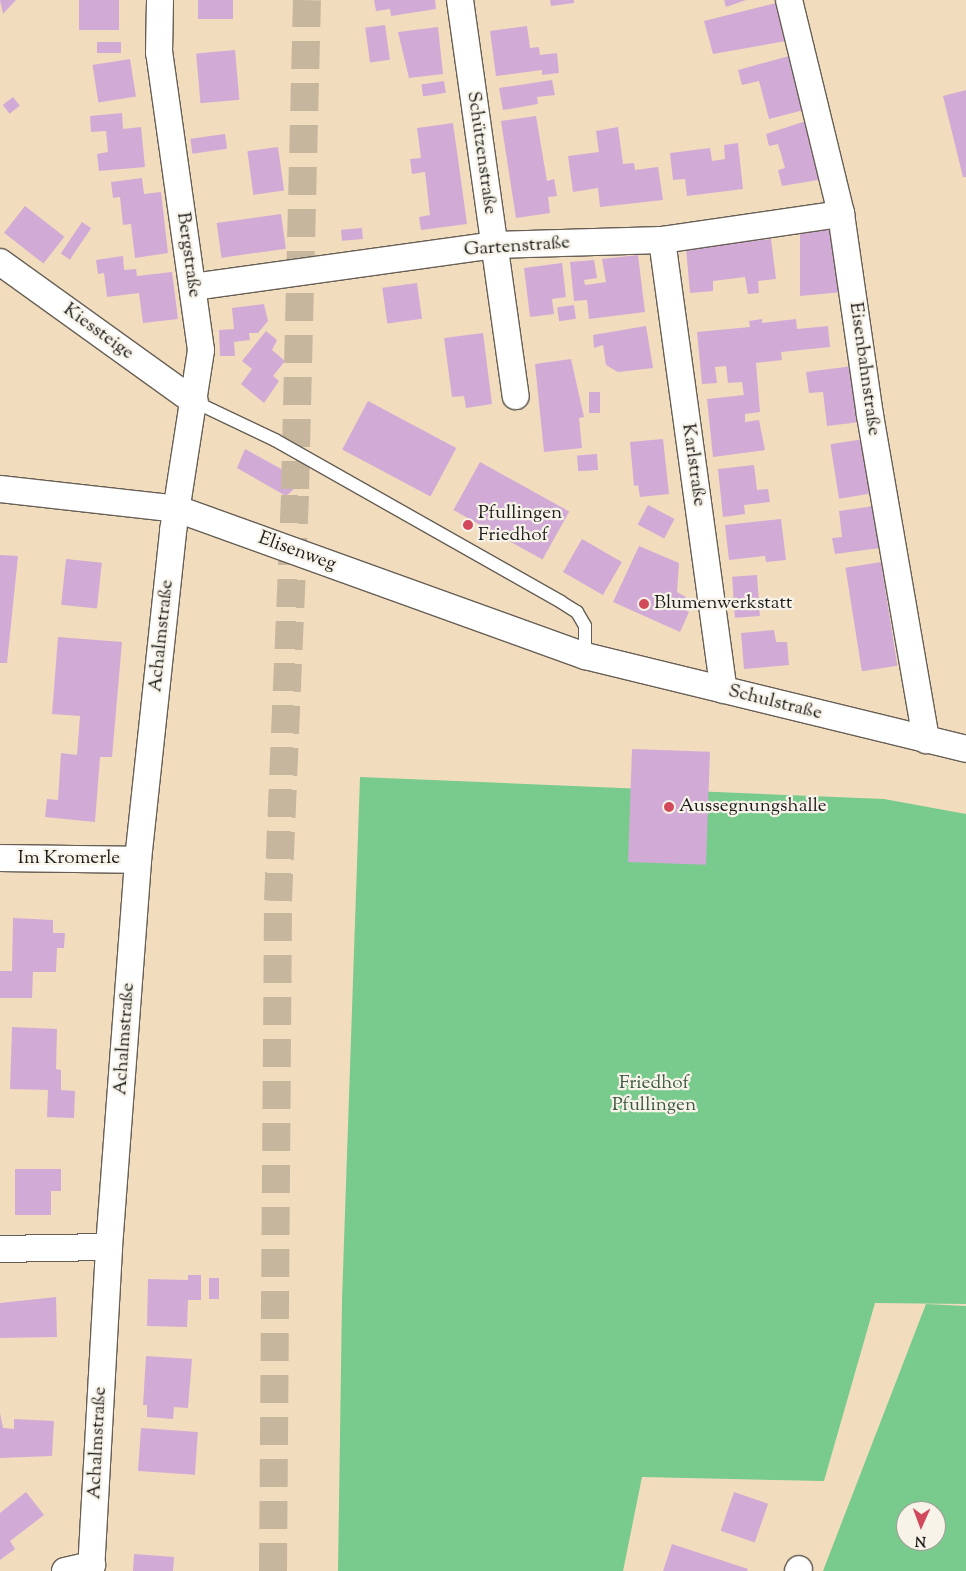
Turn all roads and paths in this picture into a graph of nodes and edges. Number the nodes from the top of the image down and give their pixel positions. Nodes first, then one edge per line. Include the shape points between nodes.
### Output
1 (160, 0) edge
2 (460, 0) edge
3 (789, 0) edge
4 (841, 214) junction
5 (662, 240) junction
6 (494, 245) junction
7 (0, 262) edge
8 (193, 287) junction
9 (516, 396) dead end
10 (195, 402) junction
11 (0, 489) edge
12 (178, 509) junction
13 (585, 656) junction
14 (724, 690) junction
15 (926, 740) junction
16 (966, 750) edge
17 (0, 858) edge
18 (138, 860) junction
19 (109, 1247) junction
20 (0, 1249) edge
21 (92, 1568) edge
22 (65, 1571) edge

1 - 8 street, Bergstraße via 159,53
2 - 6 street, Schützenstraße
3 - 4 street, Eisenbahnstraße
4 - 5 street, Gartenstraße
4 - 15 street, Eisenbahnstraße via 870,415
5 - 6 street, Gartenstraße
5 - 14 street, Karlstraße
6 - 8 street, Gartenstraße
6 - 9 street, Schützenstraße
7 - 10 street, Kiessteige
8 - 10 street, Bergstraße via 201,350
10 - 12 street, Bergstraße
10 - 13 lane via 275,440 569,607 585,626
11 - 12 street, Elisenweg
12 - 13 street, Elisenweg
12 - 18 street, Achalmstraße
13 - 14 street, Schulstraße
14 - 15 street, Schulstraße
15 - 16 street, Schulstraße
17 - 18 street, Im Kromerle
18 - 19 street, Achalmstraße
19 - 20 street
19 - 21 street, Achalmstraße
21 - 22 street

